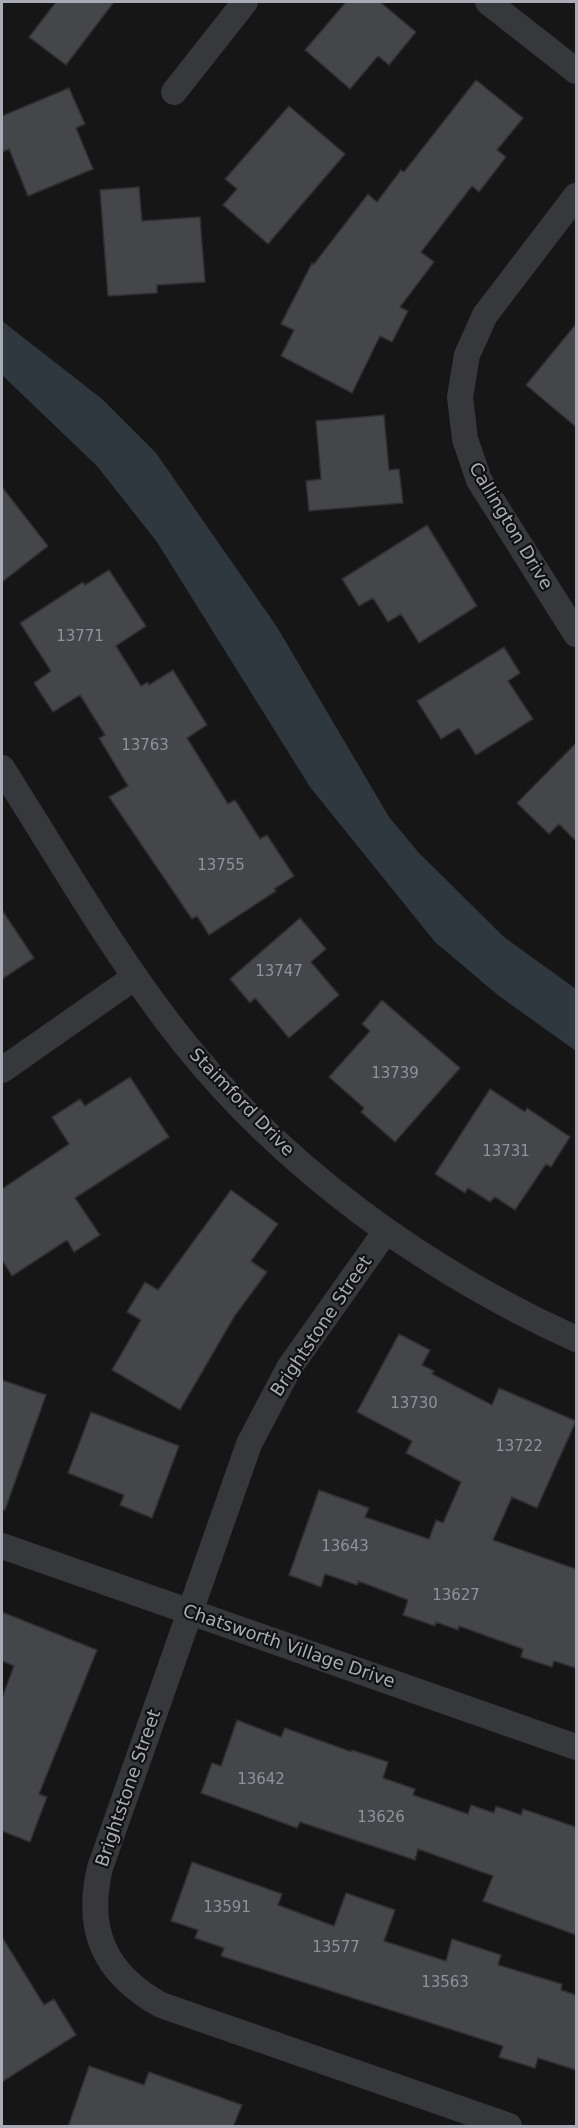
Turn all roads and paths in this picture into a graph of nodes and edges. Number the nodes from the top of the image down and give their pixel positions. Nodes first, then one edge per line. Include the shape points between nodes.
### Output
1 (245, 2) edge
2 (488, 2) edge
3 (576, 71) edge
4 (174, 92) dead end
5 (576, 196) edge
6 (576, 634) edge
7 (2, 768) edge
8 (135, 977) junction
9 (2, 1070) edge
10 (386, 1232) junction
11 (576, 1339) edge
12 (2, 1546) edge
13 (189, 1612) junction
14 (576, 1747) edge
15 (509, 2127) edge

1 - 4 street
2 - 3 street
5 - 6 street, Callington Drive via 485,315 467,355 460,397 465,439 479,480
7 - 8 street, Staimford Drive
8 - 9 street
8 - 10 street, Staimford Drive via 186,1045 244,1109 307,1168
10 - 11 street, Staimford Drive via 458,1279
10 - 13 street, Brightstone Street via 289,1368 267,1406 249,1444
12 - 13 street, Chatsworth Village Drive
13 - 14 street, Chatsworth Village Drive
13 - 15 street, Brightstone Street via 95,1888 97,1929 113,1967 127,1982 161,2005

